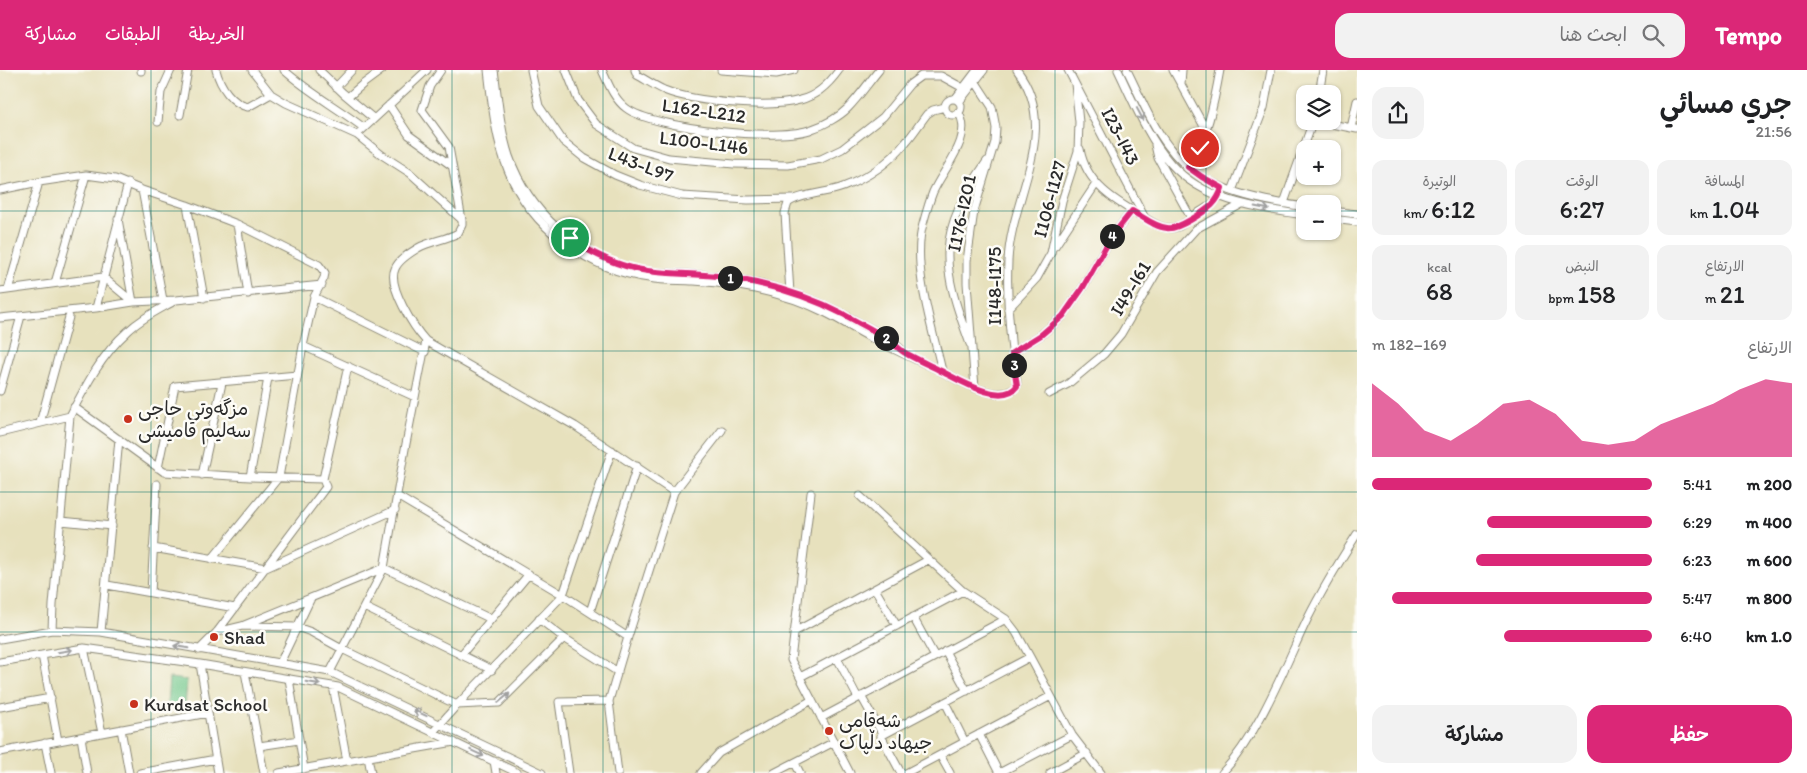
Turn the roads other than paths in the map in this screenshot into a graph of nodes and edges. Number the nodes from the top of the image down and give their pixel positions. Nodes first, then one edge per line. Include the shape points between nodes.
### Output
1 (171, 70) edge
2 (188, 70) edge
3 (216, 70) edge
4 (252, 70) edge
5 (284, 70) edge
6 (319, 70) edge
7 (352, 70) edge
8 (382, 70) edge
9 (427, 70) edge
10 (440, 70) edge
11 (488, 70) edge
12 (494, 70) edge
13 (531, 70) edge
14 (566, 70) edge
15 (602, 70) edge
16 (635, 70) edge
17 (721, 70) edge
18 (794, 70) edge
19 (839, 70) edge
20 (879, 70) edge
21 (978, 70) edge
22 (984, 70) edge
23 (1017, 70) edge
24 (1068, 70) edge
25 (1118, 70) edge
26 (1127, 70) edge
27 (1173, 70) edge
28 (1182, 70) edge
29 (1220, 70) edge
30 (1271, 70) edge
31 (1323, 70) edge
32 (975, 81) junction
33 (1075, 84) junction
34 (1181, 84) junction
35 (1320, 85) edge
36 (336, 87) junction
37 (963, 88) junction
38 (271, 94) junction
39 (348, 97) junction
40 (495, 99) junction
41 (957, 100) junction
42 (1357, 101) edge
43 (389, 105) junction
44 (945, 107) junction
45 (958, 112) junction
46 (180, 115) dead end
47 (374, 119) junction
48 (158, 122) dead end
49 (1341, 126) edge
50 (364, 128) junction
51 (1354, 128) edge
52 (1206, 130) junction
53 (1311, 130) edge
54 (357, 134) junction
55 (1154, 139) junction
56 (1079, 144) junction
57 (991, 154) junction
58 (452, 166) junction
59 (1188, 167) junction
60 (86, 175) junction
61 (38, 182) junction
62 (128, 183) junction
63 (1096, 184) junction
64 (1222, 188) junction
65 (0, 190) edge
66 (142, 190) junction
67 (1232, 192) junction
68 (1218, 196) junction
69 (794, 199) junction
70 (1284, 203) junction
71 (1242, 204) junction
72 (187, 205) junction
73 (1296, 205) edge
74 (1132, 211) junction
75 (1341, 212) edge
76 (1296, 213) edge
77 (1357, 214) edge
78 (1145, 218) junction
79 (1191, 218) junction
80 (118, 219) junction
81 (462, 220) junction
82 (1341, 220) edge
83 (1357, 222) edge
84 (237, 224) junction
85 (1051, 253) junction
86 (103, 277) junction
87 (55, 283) junction
88 (322, 285) junction
89 (4, 291) edge
90 (248, 294) junction
91 (789, 294) junction
92 (314, 297) junction
93 (204, 298) junction
94 (163, 300) junction
95 (176, 300) junction
96 (133, 302) junction
97 (96, 308) junction
98 (1008, 309) junction
99 (21, 316) junction
100 (69, 317) dead end
101 (0, 318) edge
102 (426, 341) junction
103 (303, 346) junction
104 (425, 352) junction
105 (973, 352) junction
106 (1012, 353) junction
107 (348, 366) junction
108 (942, 371) junction
109 (297, 376) junction
110 (268, 378) junction
111 (222, 383) junction
112 (975, 388) junction
113 (0, 391) edge
114 (1049, 394) dead end
115 (415, 397) junction
116 (74, 407) junction
117 (70, 416) junction
118 (40, 423) junction
119 (722, 430) dead end
120 (0, 433) edge
121 (119, 440) junction
122 (612, 450) junction
123 (637, 466) junction
124 (158, 468) junction
125 (202, 475) junction
126 (250, 477) junction
127 (279, 477) junction
128 (324, 479) junction
129 (157, 484) dead end
130 (674, 492) junction
131 (810, 493) dead end
132 (397, 496) junction
133 (860, 496) dead end
134 (395, 510) junction
135 (61, 521) junction
136 (112, 526) junction
137 (1357, 534) edge
138 (153, 548) junction
139 (212, 559) junction
140 (928, 560) junction
141 (266, 568) junction
142 (384, 568) junction
143 (529, 574) junction
144 (107, 586) junction
145 (875, 588) junction
146 (963, 591) junction
147 (151, 593) junction
148 (563, 594) junction
149 (311, 598) junction
150 (364, 607) junction
151 (235, 608) junction
152 (590, 612) junction
153 (914, 617) junction
154 (539, 619) junction
155 (491, 620) junction
156 (1006, 620) junction
157 (242, 626) junction
158 (897, 626) junction
159 (297, 627) junction
160 (52, 630) junction
161 (101, 632) junction
162 (217, 632) junction
163 (794, 632) junction
164 (628, 637) junction
165 (564, 638) junction
166 (0, 639) edge
167 (84, 648) junction
168 (342, 649) junction
169 (199, 650) junction
170 (946, 652) junction
171 (42, 654) junction
172 (236, 655) junction
173 (461, 655) junction
174 (935, 657) junction
175 (1030, 657) junction
176 (837, 658) junction
177 (0, 662) edge
178 (280, 663) junction
179 (200, 664) junction
180 (235, 670) junction
181 (492, 670) junction
182 (245, 672) junction
183 (330, 672) junction
184 (618, 672) junction
185 (800, 677) junction
186 (289, 679) junction
187 (333, 686) junction
188 (966, 690) junction
189 (1051, 696) junction
190 (860, 697) junction
191 (51, 698) junction
192 (812, 700) junction
193 (609, 701) junction
194 (945, 702) junction
195 (457, 705) junction
196 (0, 708) edge
197 (208, 713) junction
198 (821, 718) junction
199 (440, 723) junction
200 (121, 729) junction
201 (433, 732) junction
202 (102, 733) junction
203 (979, 734) junction
204 (883, 735) junction
205 (1072, 735) junction
206 (81, 737) junction
207 (299, 740) junction
208 (58, 741) junction
209 (454, 742) junction
210 (834, 742) junction
211 (965, 742) junction
212 (45, 743) junction
213 (259, 746) junction
214 (0, 752) edge
215 (1087, 753) junction
216 (940, 755) junction
217 (368, 757) junction
218 (216, 759) junction
219 (347, 761) junction
220 (494, 761) junction
221 (795, 762) junction
222 (304, 769) junction
223 (171, 770) edge
224 (288, 772) edge
225 (536, 772) edge
226 (50, 773) edge
227 (87, 773) edge
228 (129, 773) edge
229 (140, 773) edge
230 (218, 773) edge
231 (264, 773) edge
232 (279, 773) edge
233 (372, 773) edge
234 (496, 773) edge
235 (518, 773) edge
236 (569, 773) edge
237 (618, 773) edge
238 (701, 773) edge
239 (774, 773) edge
240 (800, 773) edge
241 (850, 773) edge
242 (901, 773) edge
243 (906, 773) edge
244 (950, 773) edge
245 (1050, 773) edge
246 (1101, 773) edge
247 (1222, 773) edge

1 - 48 street via 161,92
2 - 46 street
3 - 38 street via 224,90 241,106 248,107
4 - 38 street
5 - 50 street
6 - 36 street
7 - 36 street
8 - 39 street
9 - 43 street
10 - 58 street via 430,86 422,110 449,147
11 - 40 street
12 - 40 street
13 - 69 street, L43-L97 via 539,106 563,141 614,175 682,196
14 - 37 street, L100-L146 via 578,100 596,124 633,148 670,158 734,164 788,165 821,159 842,149 883,117 910,84 921,76 941,76
15 - 20 street, L162-L212 via 611,90 626,108 653,120 671,125 764,135 812,130 848,108
16 - 19 street via 637,75 665,90 693,97 776,105 802,100 820,91
17 - 18 street via 776,74
21 - 37 street
22 - 32 street
23 - 98 street, I148-I175 via 1031,97 1036,131 1010,242
24 - 33 street, I23-I43
25 -> 55 street
26 - 59 street via 1166,144
27 - 34 street
28 - 34 street
29 - 52 street
30 - 67 street via 1264,108
31 - 35 street
32 - 41 street
32 - 57 street, I176-I201 via 994,112 996,136
33 - 56 street, I106-I127
33 - 78 street, I23-I43
34 - 52 street
36 - 39 street
37 - 41 street
38 - 54 street
39 - 47 street
40 - 91 street, I148-I175 via 508,155 524,188 543,214 578,244 608,261 636,270 727,278
41 - 44 street via 947,101
41 - 45 street via 961,106
42 - 51 street
43 - 47 street
43 - 58 street via 409,135
44 - 45 street via 950,114
44 - 69 street, L43-L97 via 927,114 896,153 870,173 834,191
45 - 108 street via 964,123 963,136 933,192 919,245 922,282
47 - 50 street
49 - 51 street
50 - 54 street
52 - 59 street
53 - 70 street
54 - 81 street via 410,173
55 - 68 street via 1176,169
55 - 79 street via 1158,158
56 - 63 street via 1083,162
56 - 85 street, I106-I127
57 - 105 street, I176-I201 via 974,211 967,261
57 - 105 street via 961,202 947,251 954,299
58 - 81 street
59 - 64 street
60 - 61 street
60 - 62 street
60 - 87 street
61 - 65 street
61 - 89 street
62 - 66 street
62 - 80 street
63 - 74 street via 1109,197
63 - 85 street
64 - 67 street
64 - 68 street
66 - 72 street
66 - 94 street
67 - 70 street
68 - 71 street
68 - 79 street
69 - 91 street via 786,205 785,213
70 - 73 street
71 -> 76 street
71 - 114 street, I49-I61 via 1196,229 1157,272 1121,334 1104,354 1068,384
72 - 84 street
72 - 93 street
74 - 78 street
74 - 106 street via 1112,236 1063,316
75 - 77 street
78 - 79 street via 1169,229
80 - 86 street
80 - 96 street
81 - 102 street via 458,233 418,248 402,259 394,270 397,294
82 - 83 street
84 - 88 street via 319,265 325,273
84 - 90 street
85 - 98 street, I106-I127 via 1037,278
86 - 87 street
86 - 96 street
86 - 97 street
87 - 89 street
88 - 90 street
88 - 92 street
90 - 93 street
91 - 108 street, I148-I175 via 812,299 849,317 887,338 905,353
92 - 103 street
92 - 104 street
93 - 95 street
94 - 95 street
94 - 96 street
95 - 116 street via 126,332 107,354
96 - 97 street
97 - 99 street
98 - 106 street, I148-I175
99 - 101 street
99 - 113 street
100 - 118 street
102 - 104 street
102 - 122 street
103 - 107 street
103 - 109 street
104 - 115 street
105 - 112 street, I176-I201
106 - 112 street, I148-I175 via 1017,382 1015,389 999,393
107 - 115 street
107 - 128 street
108 - 112 street, I148-I175
109 - 110 street
109 - 127 street
110 - 111 street
110 - 126 street
111 - 124 street via 175,386
111 - 125 street
115 - 132 street
116 - 117 street
116 - 121 street
117 - 118 street
117 - 135 street
118 - 120 street
119 - 130 street
121 - 124 street
121 - 136 street
122 - 123 street
122 - 148 street
123 - 130 street
123 - 152 street
124 - 125 street via 164,472
125 - 126 street
126 - 127 street
127 - 128 street
127 - 139 street
128 - 141 street via 326,487
129 - 138 street
130 - 164 street
131 - 163 street
132 - 134 street
132 - 143 street
133 - 140 street
134 - 141 street
134 - 142 street
135 - 136 street
135 - 160 street
136 - 144 street
137 - 247 street via 1323,588 1245,744
138 - 139 street
138 - 147 street
139 - 141 street
140 - 145 street
140 - 146 street
141 - 151 street
142 - 149 street
142 - 150 street
142 - 155 street
143 - 148 street
143 - 155 street
144 - 147 street
144 - 161 street
145 - 158 street
145 - 163 street
146 - 153 street
146 - 156 street
147 - 151 street
148 - 152 street
148 - 154 street
149 - 157 street
149 - 159 street
150 - 168 street
150 - 173 street
151 - 162 street
152 - 164 street
153 - 158 street
153 - 174 street
154 - 165 street
154 - 181 street
155 - 173 street
156 - 170 street
156 - 175 street
157 - 159 street
157 - 162 street
158 - 176 street
159 - 168 street
159 - 178 street
160 - 161 street
160 - 166 street
169 -> 161 street
162 - 169 street
163 - 185 street via 791,660
164 - 184 street
165 - 184 street
195 -> 165 street via 499,703
171 -> 167 street
167 - 179 street
167 - 202 street
168 - 183 street
168 - 195 street
169 - 172 street
170 - 174 street
170 - 188 street
171 - 177 street
171 - 191 street
172 - 178 street
172 - 180 street
173 - 181 street
174 - 190 street
175 - 188 street
175 - 189 street
176 - 185 street
176 - 190 street
178 - 183 street
179 - 180 street
179 - 197 street
180 - 182 street
181 - 195 street
182 - 186 street
182 - 213 street
199 -> 183 street
184 - 193 street
185 - 192 street
186 -> 187 street
186 - 207 street
187 - 201 street
187 - 219 street
188 - 194 street
189 - 203 street
189 - 205 street
190 - 198 street
190 - 204 street
191 - 196 street
191 - 208 street
192 - 198 street
192 - 238 street via 719,753
193 - 236 street via 559,702
193 - 237 street
194 - 204 street
194 - 211 street
195 - 199 street
197 - 200 street
197 - 218 street
198 - 210 street
199 - 201 street
199 - 225 street
200 - 202 street
200 - 228 street
201 - 209 street
202 - 206 street
203 - 205 street via 999,773
203 - 211 street
204 - 242 street
205 - 215 street
206 - 208 street
206 - 227 street
207 - 213 street
207 - 222 street
208 - 212 street
209 - 217 street
209 -> 220 street
210 - 221 street
210 - 241 street
211 - 216 street
212 - 214 street
212 - 226 street
213 - 231 street
215 - 245 street
215 - 246 street
216 - 243 street
216 - 244 street
217 - 219 street
217 - 233 street
218 - 223 street
218 - 230 street
219 - 222 street
220 - 234 street
220 - 235 street
221 - 239 street
221 - 240 street
222 - 224 street
223 - 229 street
224 - 232 street

